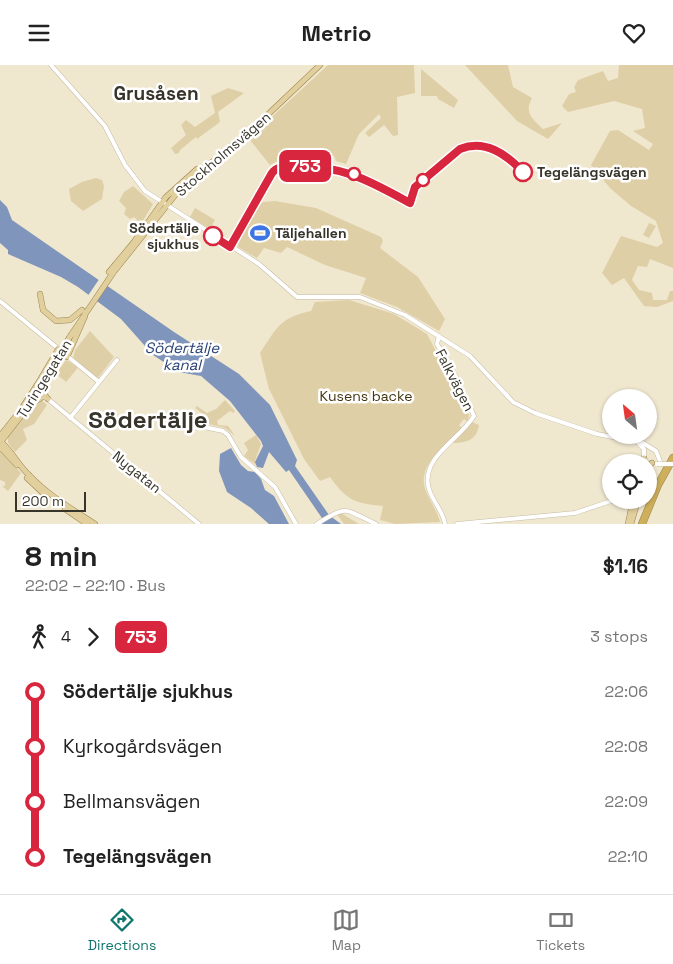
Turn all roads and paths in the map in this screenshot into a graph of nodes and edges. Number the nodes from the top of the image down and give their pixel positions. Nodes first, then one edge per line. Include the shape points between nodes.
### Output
1 (51, 65) edge
2 (316, 65) edge
3 (320, 65) edge
4 (163, 205) junction
5 (111, 271) junction
6 (40, 294) dead end
7 (0, 301) edge
8 (84, 312) junction
9 (439, 336) junction
10 (67, 357) junction
11 (117, 360) dead end
12 (100, 382) junction
13 (36, 390) junction
14 (47, 400) junction
15 (29, 405) junction
16 (70, 418) junction
17 (199, 427) dead end
18 (602, 435) edge
19 (6, 436) junction
20 (0, 442) edge
21 (639, 444) edge
22 (644, 444) edge
23 (652, 449) junction
24 (673, 451) edge
25 (647, 454) edge
26 (652, 454) edge
27 (656, 454) edge
28 (14, 456) junction
29 (673, 458) edge
30 (657, 462) edge
31 (673, 464) edge
32 (657, 481) edge
33 (602, 504) edge
34 (633, 509) edge
35 (644, 509) edge
36 (87, 524) edge
37 (95, 524) edge
38 (199, 524) edge
39 (296, 524) edge
40 (317, 524) edge
41 (376, 524) edge
42 (446, 524) edge
43 (457, 524) edge
44 (630, 524) edge
45 (640, 524) edge

1 - 4 street via 105,126 137,183
2 - 4 main road, Stockholmsvägen via 265,113 187,177
3 - 4 main road, Stockholmsvägen via 250,131
4 - 5 main road, Stockholmsvägen
4 - 9 street via 259,264 297,297 360,297 405,315
5 - 8 main road
5 - 8 main road
6 - 8 main road via 43,310 56,321 70,320
7 - 10 street
8 - 10 main road
8 - 13 main road, Turingegatan, bridge
9 - 18 street via 470,356 513,401 535,413
9 - 42 street, Falkvägen via 437,344 474,416 436,456 429,472 428,487
10 - 12 street
11 - 12 street
12 - 16 street
13 - 14 main road
13 - 15 main road, Turingegatan
13 - 20 main road, Turingegatan
14 - 15 main road
14 - 16 street, Nygatan
15 - 19 main road, Turingegatan
16 - 38 street, Nygatan
17 - 39 street via 223,431 241,457 275,487
19 - 20 main road, Turingegatan
19 - 28 main road
20 - 28 main road
20 - 36 main road via 36,487
21 - 25 street
22 - 23 street
23 - 26 street
23 - 27 street
24 - 32 highway
28 - 37 main road via 50,495
29 - 45 highway
30 - 31 street, bridge
33 - 43 street via 575,513
34 - 44 main road
35 - 45 highway
40 - 41 street via 343,509

